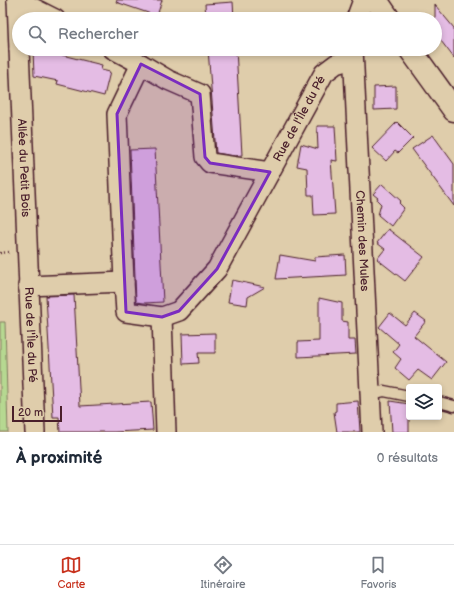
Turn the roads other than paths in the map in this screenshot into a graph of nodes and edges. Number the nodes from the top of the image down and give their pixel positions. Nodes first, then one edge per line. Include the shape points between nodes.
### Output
1 (363, 0) edge
2 (376, 0) edge
3 (24, 2) edge
4 (23, 12) edge
5 (42, 12) edge
6 (359, 12) edge
7 (384, 12) edge
8 (19, 56) edge
9 (126, 56) edge
10 (350, 56) edge
11 (353, 56) edge
12 (415, 56) edge
13 (141, 64) junction
14 (454, 110) edge
15 (270, 172) junction
16 (124, 282) junction
17 (28, 286) junction
18 (162, 317) junction
19 (370, 394) junction
20 (406, 395) edge
21 (442, 403) edge
22 (454, 406) edge
23 (35, 432) edge
24 (166, 432) edge
25 (372, 432) edge

1 - 6 street
2 - 7 street
3 - 4 street, Allée du Petit Bois
3 - 5 street
8 - 17 street, Allée du Petit Bois
9 - 13 street
10 - 15 street, Rue de l'Île du Pé via 324,72
11 - 19 street, Chemin des Mules
12 - 14 street
13 - 15 street, Rue de l'Île du Pé via 168,80 200,94 205,157 210,163
13 - 16 street via 117,114
15 - 18 street, Rue de l'Île du Pé via 217,269 179,311
16 - 17 street, Rue de l'Île du Pé
16 - 18 street via 126,312
17 - 23 street, Rue de l'Île du Pé
18 - 24 street
19 - 20 lane via 384,391
19 - 25 street, Chemin des Mules
21 - 22 lane

